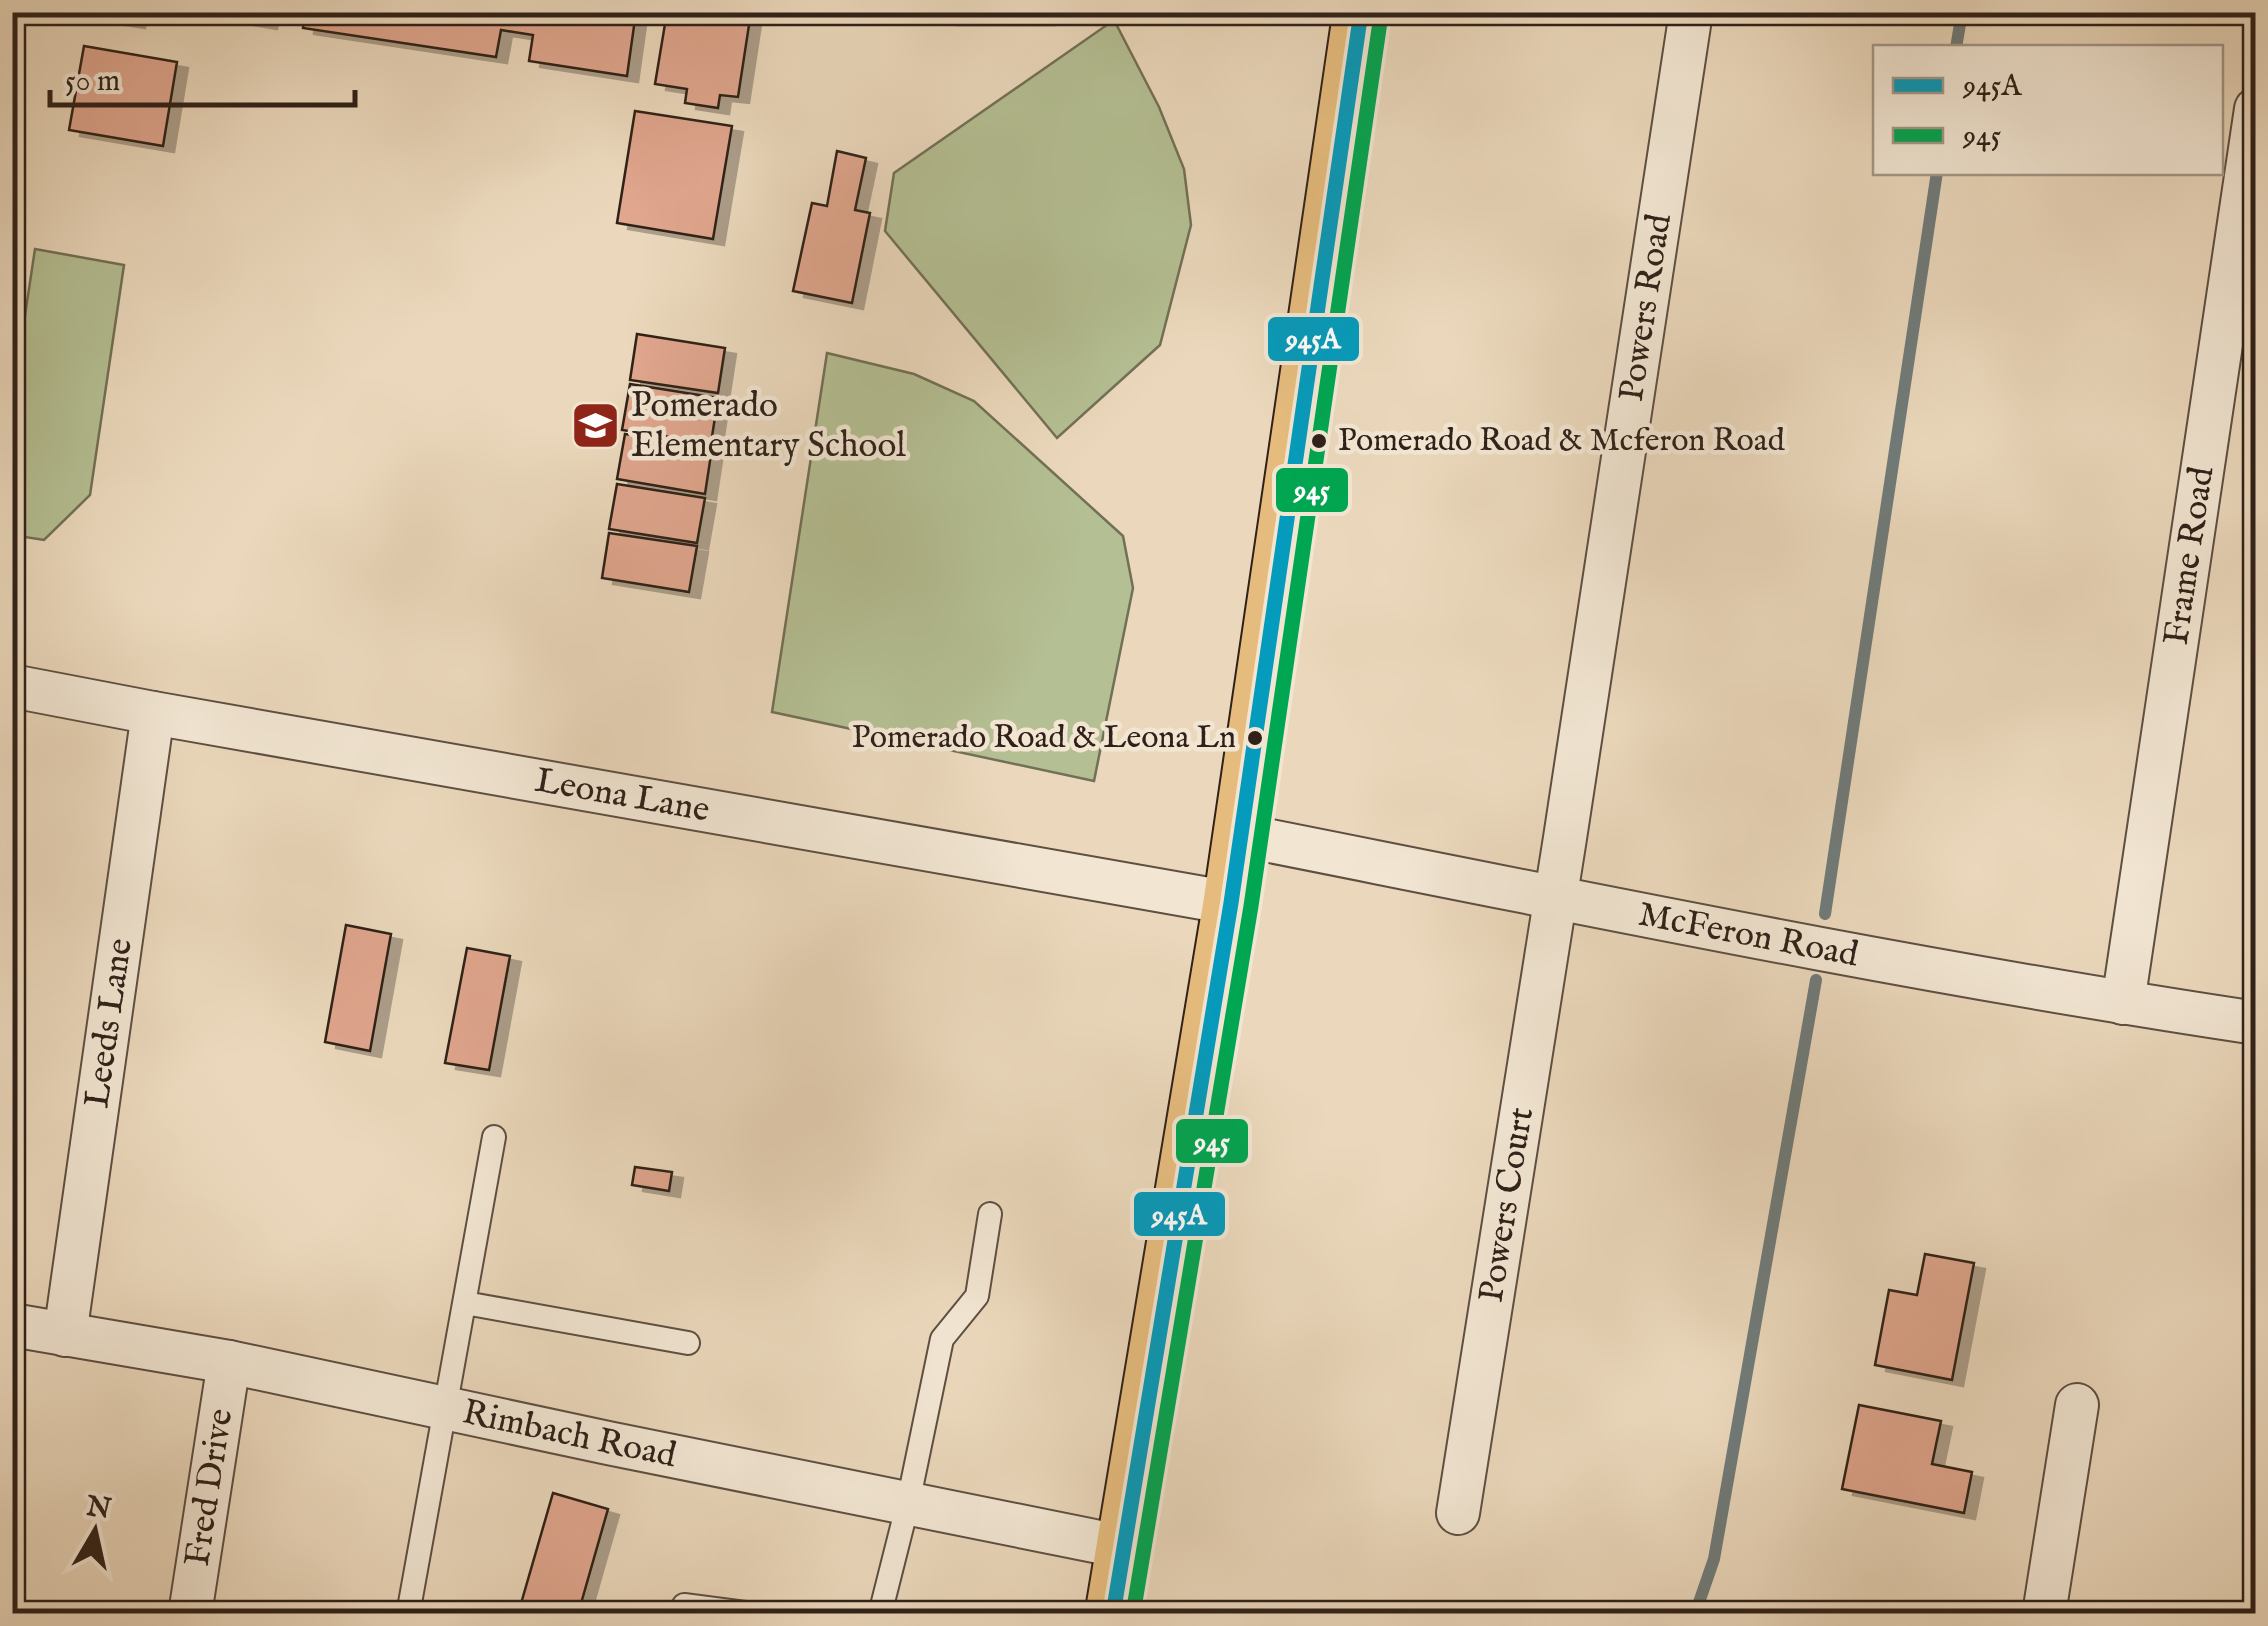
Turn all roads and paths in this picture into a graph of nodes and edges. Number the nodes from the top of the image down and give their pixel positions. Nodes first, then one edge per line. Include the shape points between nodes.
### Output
1 (1361, 12) edge
2 (1690, 12) edge
3 (2256, 108) edge
4 (12, 686) edge
5 (153, 713) junction
6 (1240, 835) junction
7 (1556, 898) junction
8 (1231, 903) junction
9 (2122, 1003) junction
10 (2256, 1024) edge
11 (494, 1137) dead end
12 (12, 1165) edge
13 (990, 1214) dead end
14 (465, 1303) junction
15 (13, 1326) edge
16 (65, 1335) junction
17 (688, 1343) dead end
18 (229, 1362) junction
19 (2077, 1405) dead end
20 (446, 1409) junction
21 (908, 1503) junction
22 (1458, 1513) dead end
23 (1124, 1546) junction
24 (684, 1605) dead end
25 (190, 1614) edge
26 (408, 1614) edge
27 (753, 1614) edge
28 (880, 1614) edge
29 (1113, 1614) edge
30 (2044, 1614) edge

1 - 6 main road
2 - 7 street, Powers Road
3 - 9 street, Frame Road
4 - 5 street, Leona Lane
5 - 8 street, Leona Lane
5 - 16 street, Leeds Lane
6 - 7 street, McFeron Road
6 - 8 main road
7 - 9 street, McFeron Road
7 - 22 street, Powers Court
8 - 23 main road
9 - 10 street, McFeron Road
11 - 14 lane
12 - 15 path via 22,1304
13 - 21 lane via 977,1296 942,1339
14 - 17 lane
14 - 20 lane
15 - 16 street, Rimbach Road
16 - 18 street, Rimbach Road
18 - 20 street, Rimbach Road
18 - 25 street, Fred Drive
19 - 30 street
20 - 21 street, Rimbach Road
20 - 26 lane
21 - 23 street, Rimbach Road
21 - 28 lane
23 - 29 main road
24 - 27 lane

